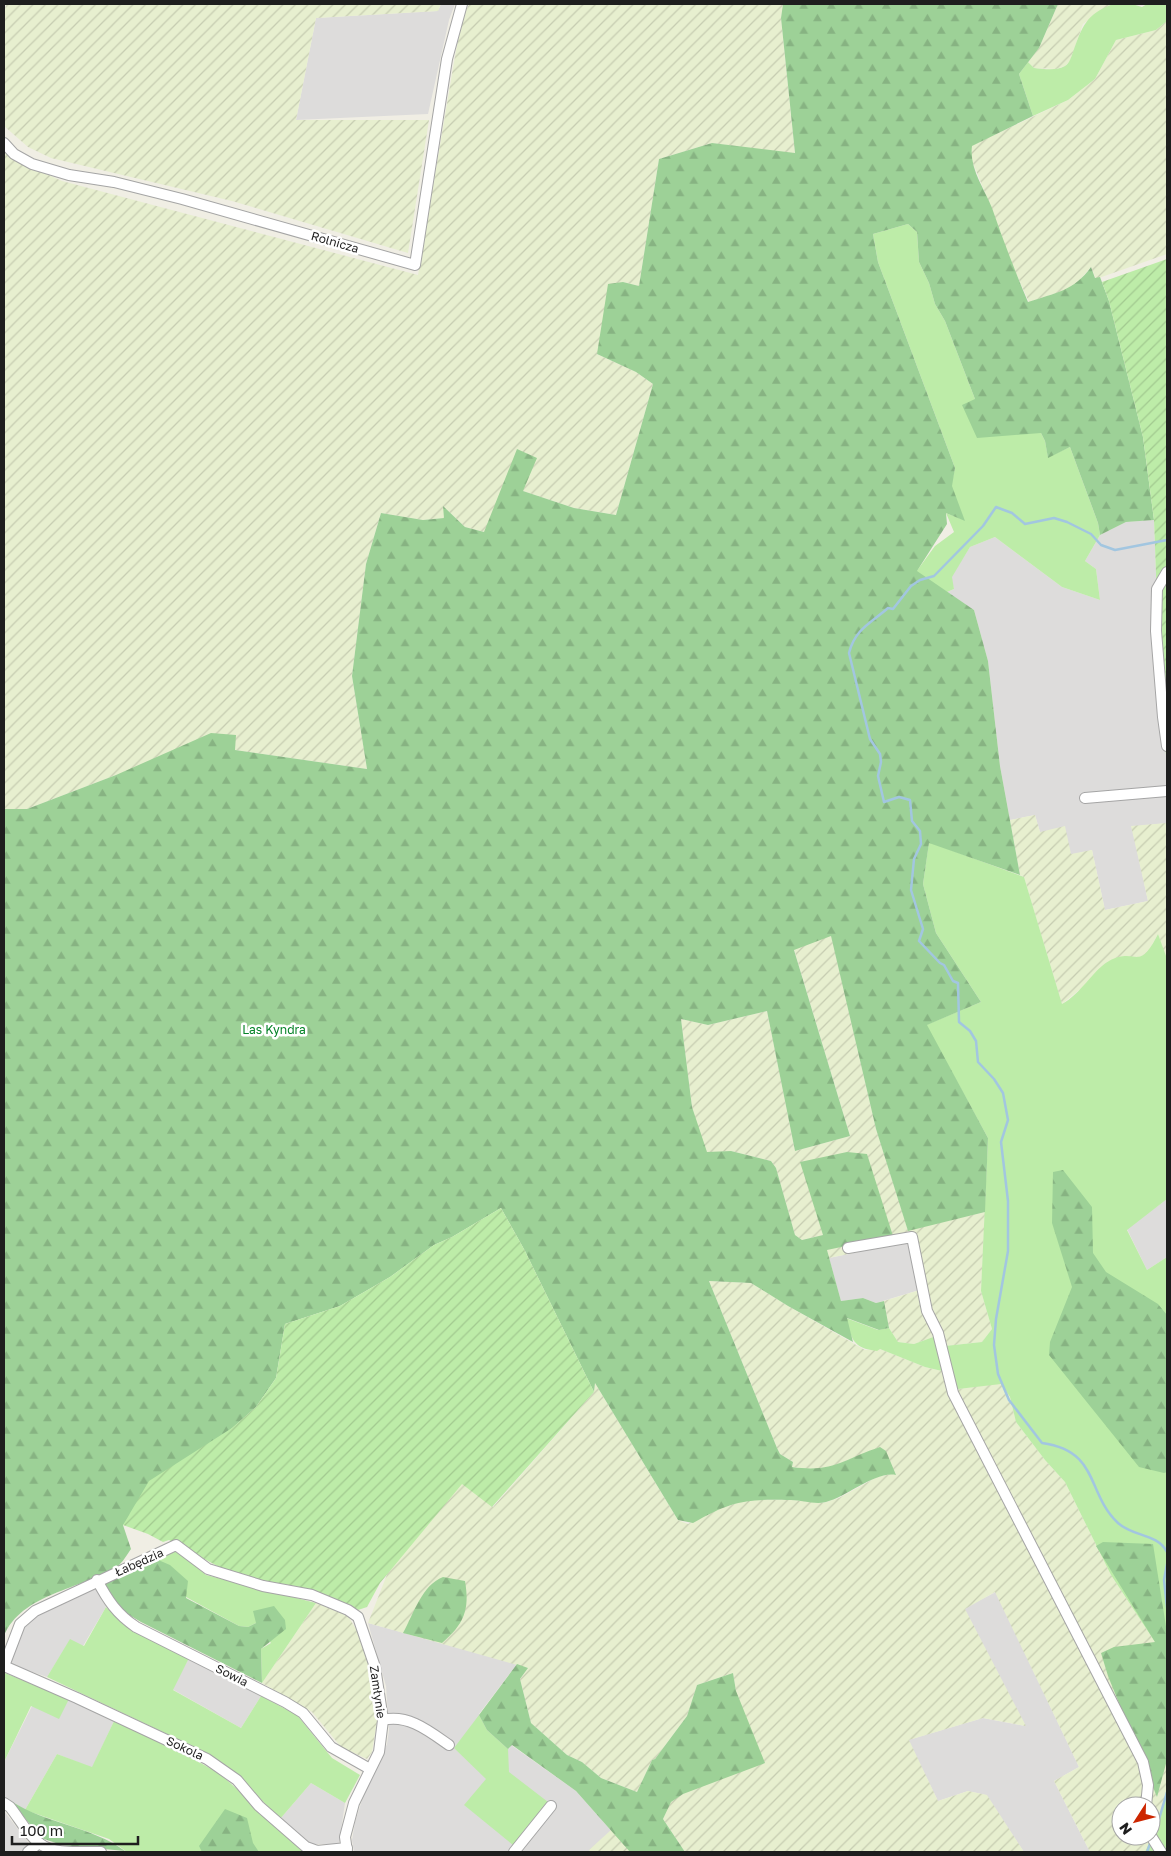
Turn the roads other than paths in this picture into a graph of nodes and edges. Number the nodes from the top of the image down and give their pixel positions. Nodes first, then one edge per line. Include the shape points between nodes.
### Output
1 (462, 4) edge
2 (4, 142) edge
3 (1167, 572) edge
4 (1167, 746) edge
5 (1167, 790) edge
6 (1085, 798) dead end
7 (848, 1248) dead end
8 (97, 1580) junction
9 (358, 1617) joint
10 (4, 1666) edge
11 (383, 1720) junction
12 (449, 1745) dead end
13 (370, 1769) junction
14 (1147, 1796) edge
15 (4, 1803) edge
16 (551, 1806) dead end
17 (39, 1843) junction
18 (347, 1850) edge
19 (28, 1852) edge
20 (99, 1852) edge
21 (514, 1852) edge

1 - 2 street, Rolnicza via 447,59 415,265 182,199 32,164 14,154
3 - 4 street via 1157,589 1156,631
5 - 6 street
7 - 14 street via 912,1237 927,1311 938,1333 953,1393 1142,1762 1148,1784
8 - 9 street, Łabędzia via 176,1544 208,1569 263,1586 312,1595
8 - 10 street, Łabędzia via 35,1611 20,1624
8 - 13 street, Sowia via 110,1605 122,1618 291,1706 308,1719 331,1747
9 - 11 street, Zamłynie via 375,1667
10 - 18 street, Sokola via 207,1758 237,1780 259,1806 306,1847 317,1851
11 - 12 street via 394,1717 423,1727
11 - 13 street, Zamłynie via 379,1752
13 - 18 street, Zamłynie via 354,1803 345,1837
15 - 17 street
16 - 21 street
17 - 19 street
17 - 20 street via 74,1852

